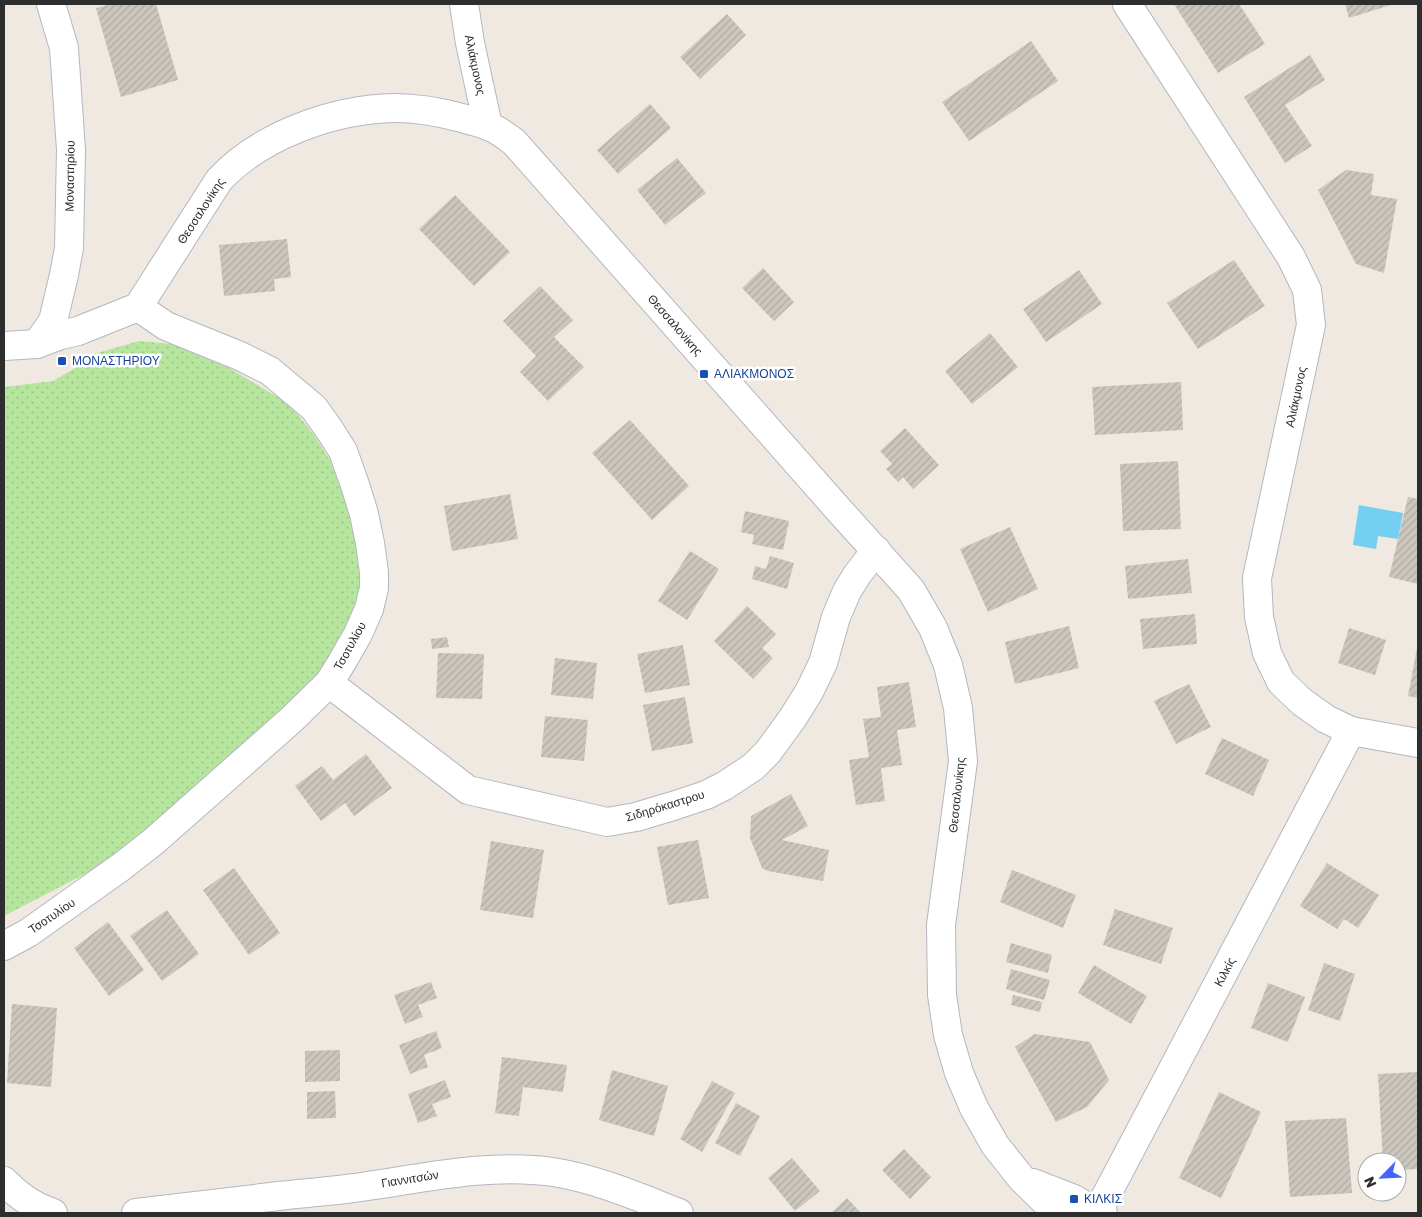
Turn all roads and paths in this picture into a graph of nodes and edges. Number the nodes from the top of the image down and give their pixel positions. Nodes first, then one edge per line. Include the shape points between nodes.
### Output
1 (51, 4) edge
2 (464, 4) edge
3 (1127, 4) edge
4 (488, 126) junction
5 (138, 307) junction
6 (37, 344) junction
7 (4, 346) edge
8 (876, 550) junction
9 (329, 683) junction
10 (1351, 731) junction
11 (1418, 743) edge
12 (4, 946) edge
13 (1022, 1179) junction
14 (4, 1181) edge
15 (53, 1213) edge
16 (136, 1213) edge
17 (679, 1213) edge
18 (1057, 1213) edge
19 (1099, 1213) edge

1 - 6 street, Μοναστηρίου via 64,48 71,150 69,248 52,321
2 - 4 street, Αλιάκμονος
3 - 10 street, Αλιάκμονος via 1291,257 1307,290 1311,325 1257,578 1259,617 1267,653 1281,682 1326,719
4 - 5 street, Θεσσαλονίκης via 440,112 378,109 308,124 265,144 219,180
4 - 8 street, Θεσσαλονίκης via 514,142
5 - 6 street
5 - 9 street, Τσοτυλίου via 166,326 270,370 314,408 343,451 364,514 374,588 358,634
6 - 7 street
8 - 9 street, Σιδηρόκαστρου via 847,591 823,663 809,692 768,752 753,767 706,795 636,817 607,822 468,790
8 - 13 street, Θεσσαλονίκης via 911,590 933,628 948,665 958,708 963,761 941,925 942,995 958,1073 995,1145
9 - 12 street, Τσοτυλίου via 292,720 153,842 84,894
10 - 11 street, Αλιάκμονος
10 - 19 street, Κιλκίς
13 - 18 street, Θεσσαλονίκης
13 - 19 street via 1074,1199
14 - 15 street via 26,1199
16 - 17 street, Γιαννιτσών via 361,1187 437,1174 531,1170 589,1180

